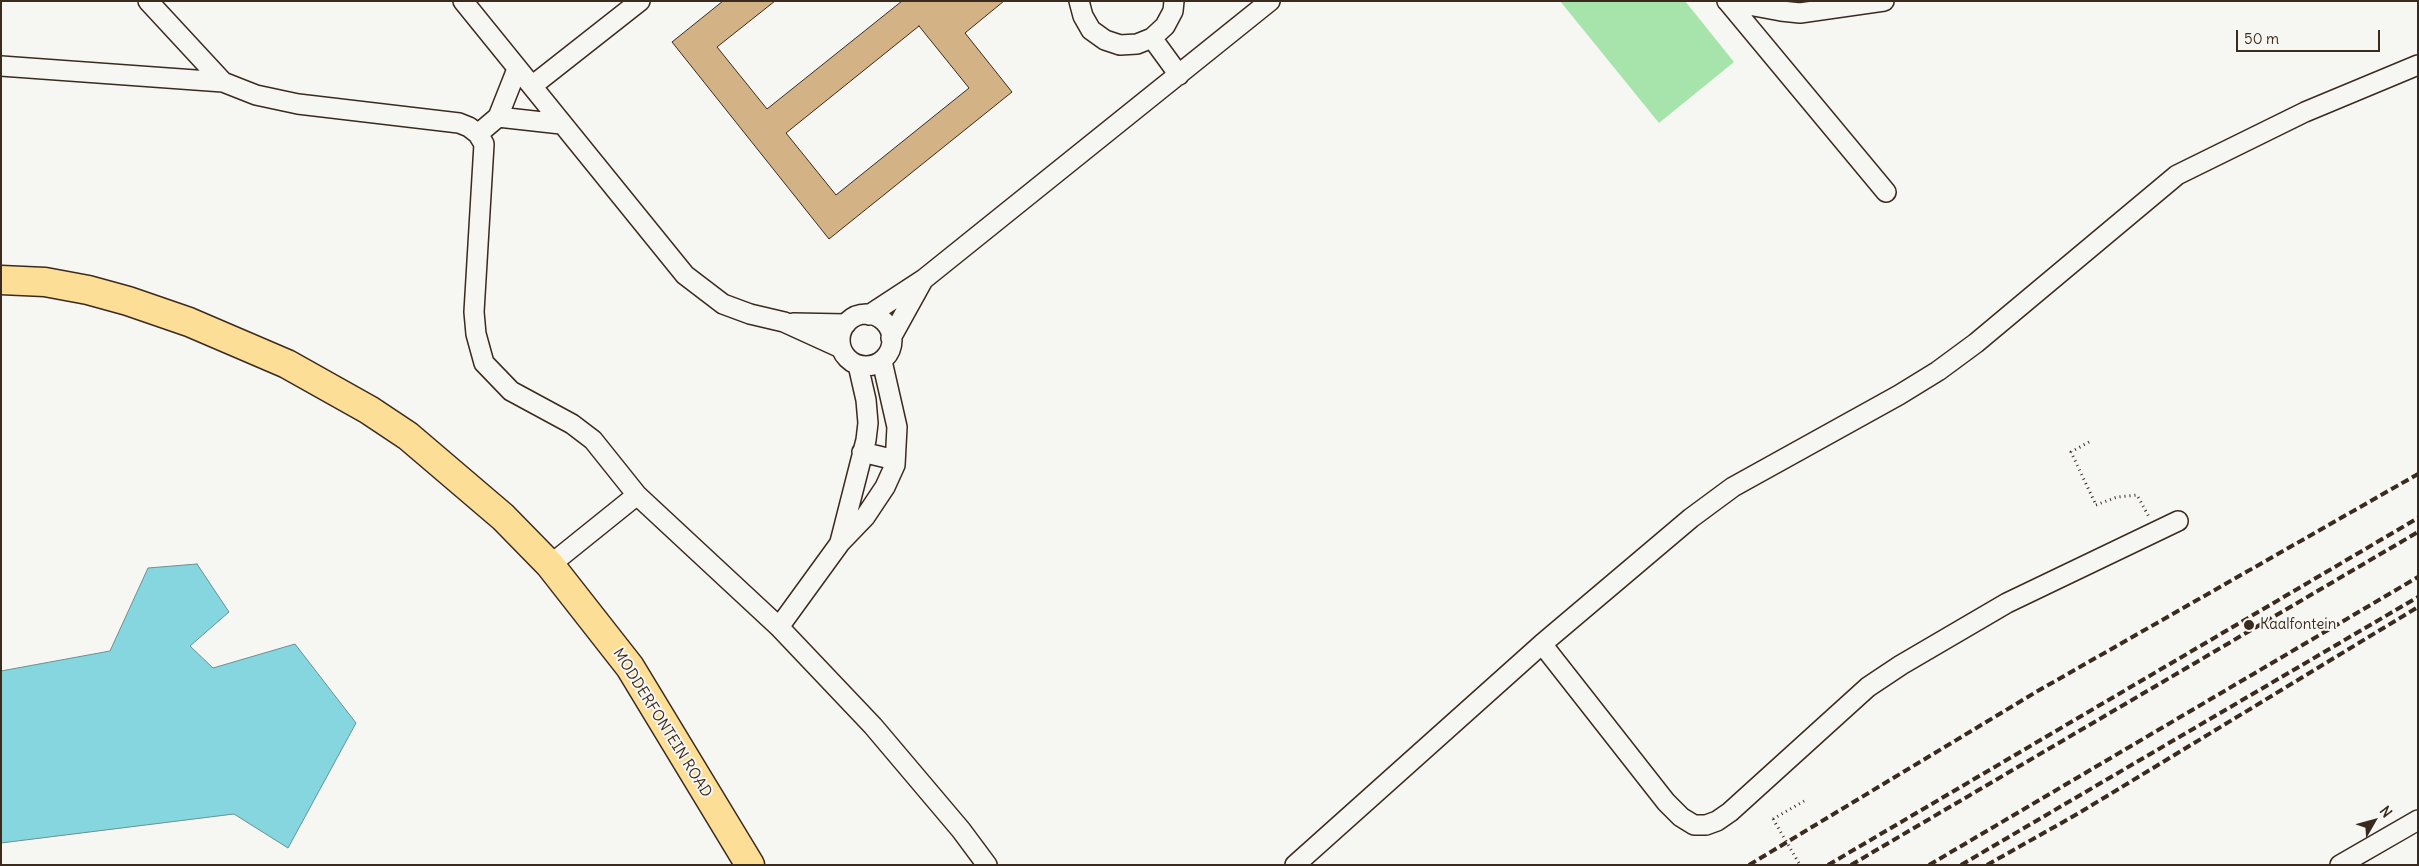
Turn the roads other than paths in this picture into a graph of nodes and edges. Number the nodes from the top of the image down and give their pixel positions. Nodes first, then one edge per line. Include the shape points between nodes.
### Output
1 (148, 1) edge
2 (463, 1) edge
3 (640, 1) edge
4 (1080, 1) edge
5 (1174, 1) edge
6 (1270, 1) edge
7 (1884, 1) edge
8 (1728, 2) edge
9 (1152, 38) junction
10 (2418, 65) edge
11 (1, 66) edge
12 (517, 69) junction
13 (1180, 75) junction
14 (223, 82) junction
15 (532, 86) junction
16 (498, 117) junction
17 (561, 124) junction
18 (478, 134) junction
19 (1886, 192) dead end
20 (924, 279) junction
21 (1, 280) edge
22 (869, 315) junction
23 (784, 322) junction
24 (846, 324) junction
25 (892, 338) junction
26 (841, 348) junction
27 (882, 360) junction
28 (858, 365) junction
29 (862, 452) junction
30 (895, 460) junction
31 (637, 495) junction
32 (2178, 521) dead end
33 (840, 543) junction
34 (550, 565) junction
35 (779, 627) junction
36 (1542, 644) junction
37 (2418, 820) edge
38 (750, 865) edge
39 (987, 865) edge
40 (1295, 865) edge
41 (2340, 865) edge

1 - 14 street
2 - 12 street
3 - 15 street
4 - 9 street via 1083,16 1091,30 1105,40 1120,45 1137,44
5 - 9 street via 1165,26
6 - 13 street
7 - 8 street via 1800,12
8 - 19 street
9 - 13 street
10 - 36 street via 2305,112 2178,175 1976,343 1899,395 1733,487
11 - 14 street
12 - 15 street
12 - 16 street
13 - 20 street
14 - 18 street via 256,95 298,104 459,124
15 - 17 street
16 - 17 street
16 - 18 street
17 - 23 street via 685,275 723,304
18 - 31 street via 484,144 474,312 484,363 511,391 584,432 608,456
20 - 22 street
20 - 25 street
21 - 34 main road, MODDERFONTEIN ROAD via 45,282 128,300 288,364 408,436 503,517
22 - 24 street via 860,315
22 - 25 street via 884,322
23 - 24 street
23 - 26 street
24 - 26 street
25 - 27 street via 888,354
26 - 28 street
27 - 28 street via 875,365
27 - 30 street via 897,427
28 - 29 street via 868,423
29 - 30 street
29 - 33 street
30 - 33 street via 885,488 865,517
31 - 34 street
31 - 35 street
32 - 36 street via 2007,602 1901,665 1868,687 1730,812 1706,825 1694,825 1666,802
33 - 35 street
34 - 38 main road, MODDERFONTEIN ROAD via 630,667
35 - 39 street via 873,726
36 - 40 street
37 - 41 street

